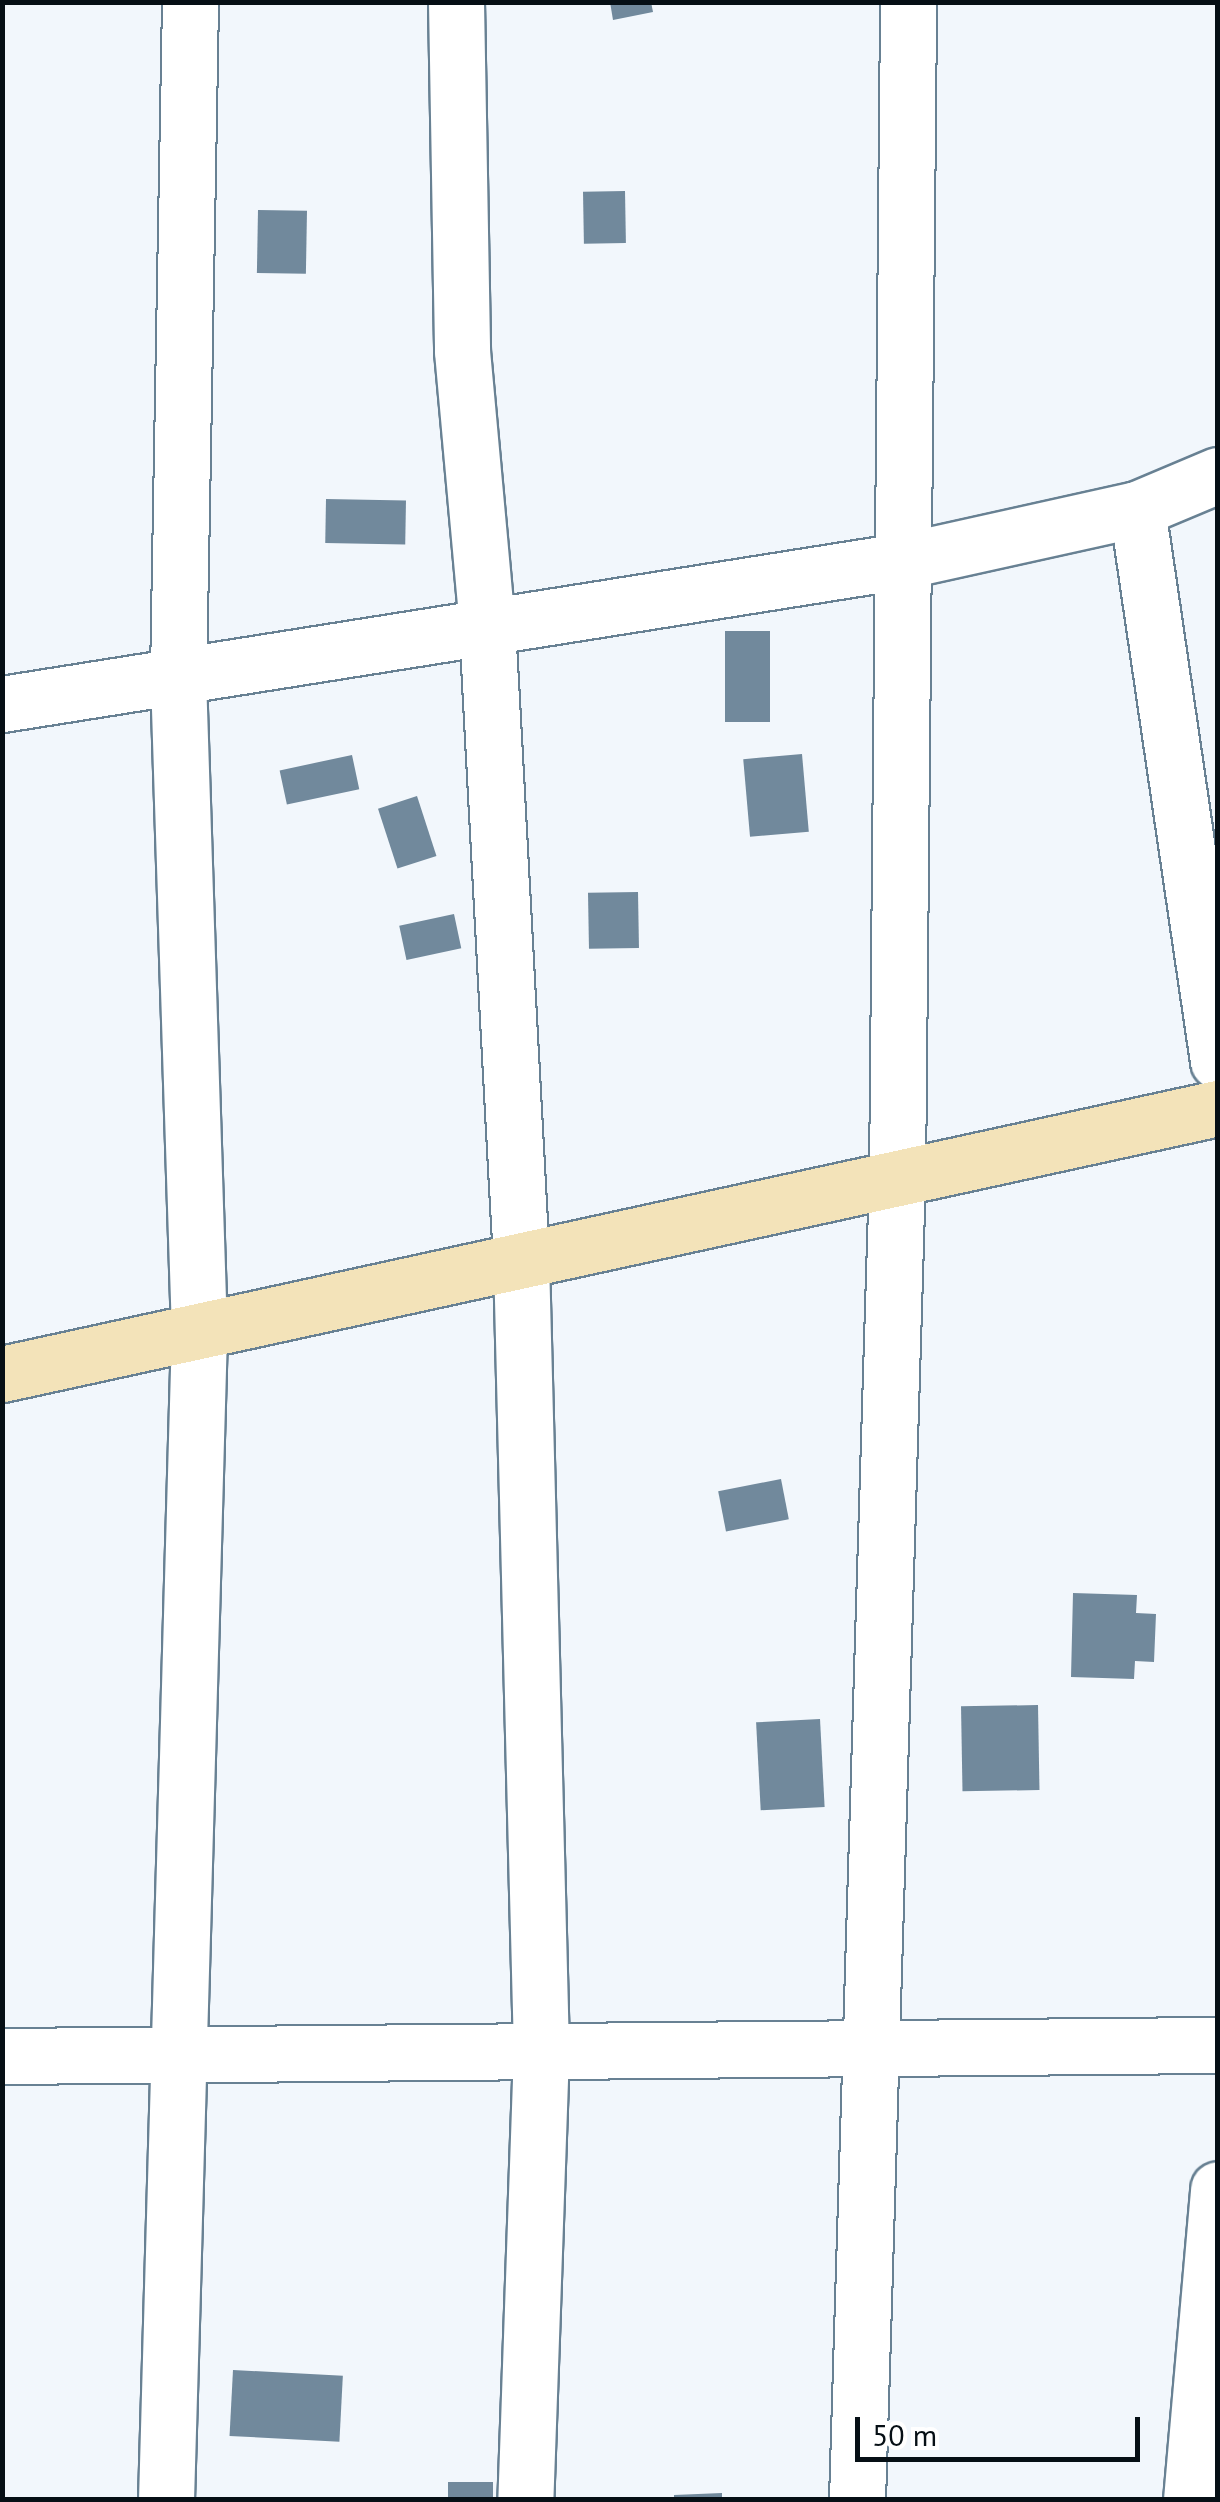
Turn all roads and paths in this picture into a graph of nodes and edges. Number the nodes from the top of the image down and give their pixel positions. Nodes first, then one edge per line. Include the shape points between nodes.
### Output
1 (190, 2) edge
2 (456, 2) edge
3 (908, 2) edge
4 (1218, 475) edge
5 (1136, 509) junction
6 (907, 560) junction
7 (487, 626) junction
8 (178, 676) junction
9 (2, 704) edge
10 (1218, 1060) edge
11 (1218, 1108) edge
12 (897, 1178) junction
13 (521, 1260) junction
14 (199, 1331) junction
15 (2, 1374) edge
16 (1218, 2045) edge
17 (865, 2048) junction
18 (541, 2051) junction
19 (182, 2054) junction
20 (2, 2056) edge
21 (1218, 2189) edge
22 (166, 2500) edge
23 (525, 2500) edge
24 (857, 2500) edge
25 (1191, 2500) edge

1 - 8 street
2 - 7 street via 462,352
3 - 6 street
4 - 5 street
5 - 6 street
5 - 10 street
6 - 7 street
6 - 12 street
7 - 8 street
7 - 13 street
8 - 9 street
8 - 14 street
11 - 12 main road
12 - 13 main road
12 - 17 street
13 - 14 main road
13 - 18 street
14 - 15 main road
14 - 19 street
16 - 17 street
17 - 18 street
17 - 24 street
18 - 19 street
18 - 23 street
19 - 20 street
19 - 22 street
21 - 25 street

